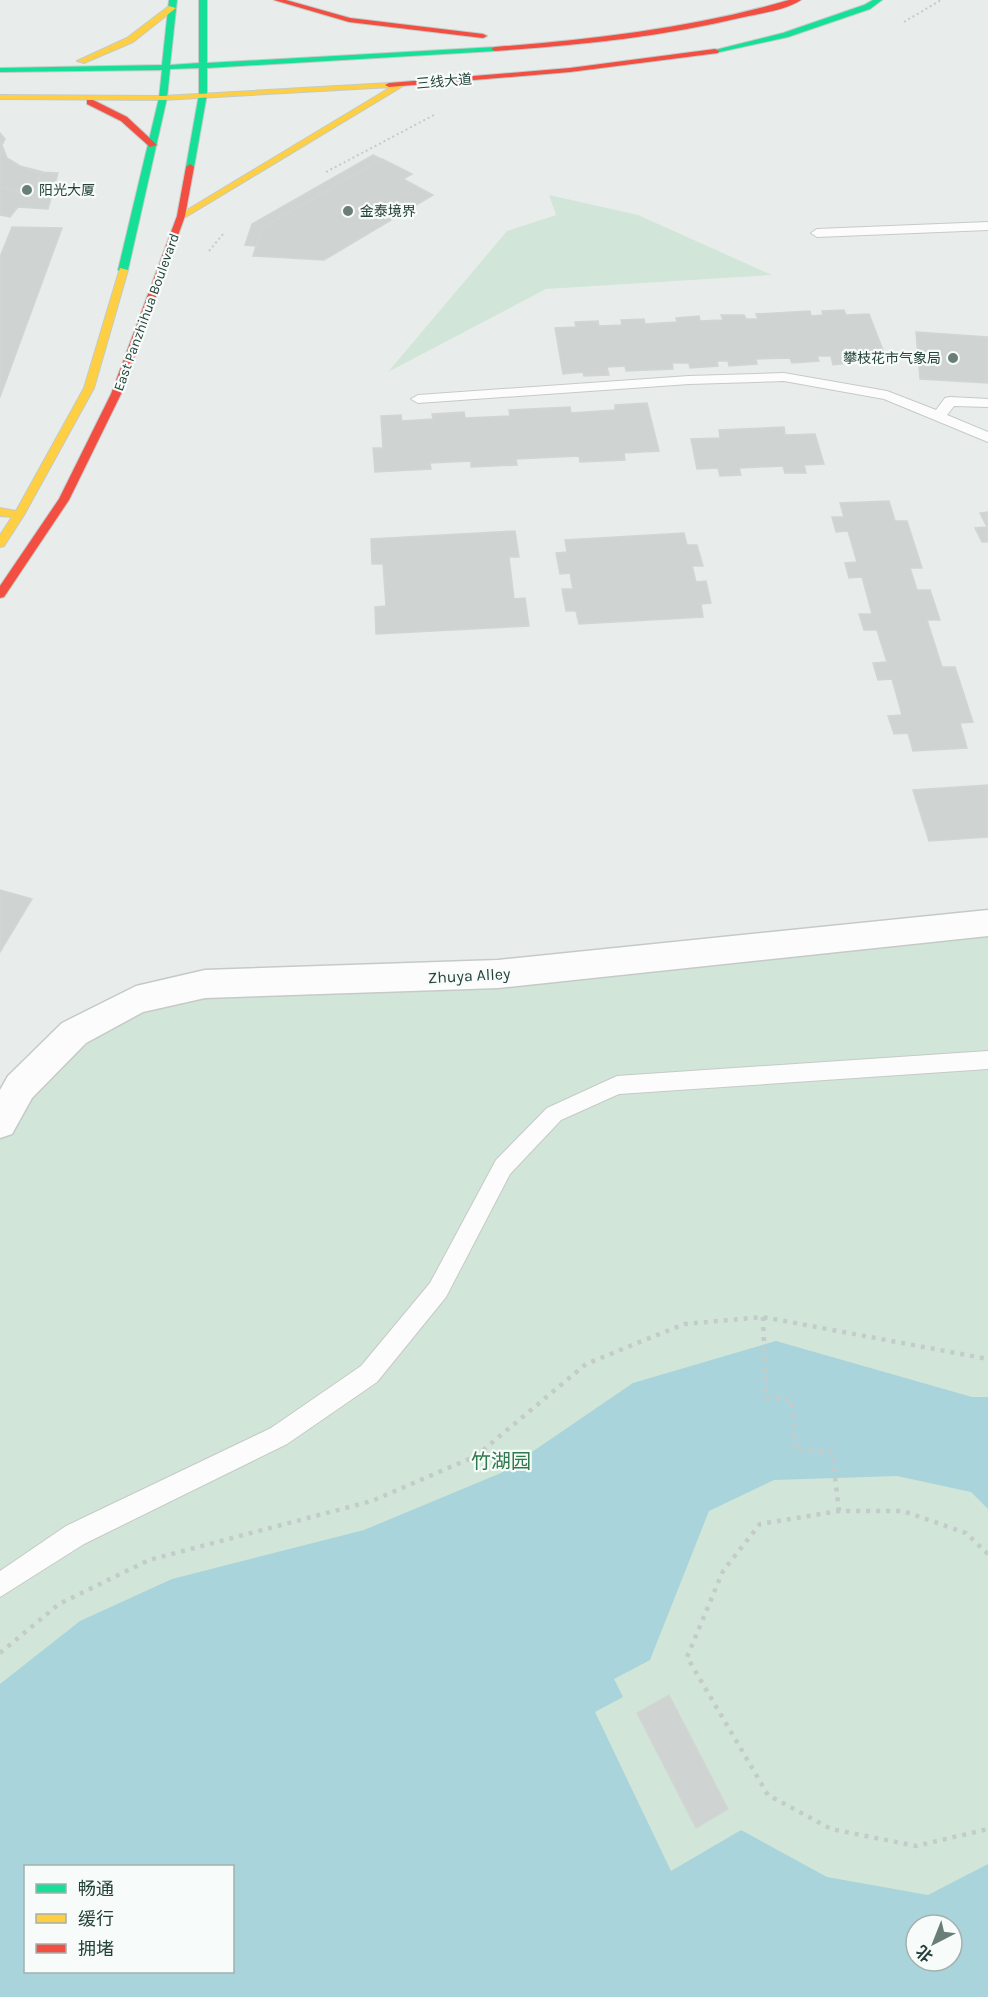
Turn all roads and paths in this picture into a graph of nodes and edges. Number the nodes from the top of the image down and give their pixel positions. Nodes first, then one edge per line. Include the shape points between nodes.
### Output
1 (203, 0) edge
2 (278, 0) edge
3 (797, 0) edge
4 (878, 0) edge
5 (941, 0) edge
6 (172, 4) edge
7 (902, 23) dead end
8 (553, 45) junction
9 (204, 65) junction
10 (167, 67) junction
11 (0, 70) edge
12 (39, 71) junction
13 (402, 84) junction
14 (203, 94) junction
15 (0, 97) edge
16 (80, 98) junction
17 (163, 98) junction
18 (440, 112) dead end
19 (153, 145) junction
20 (324, 174) dead end
21 (182, 216) junction
22 (988, 226) edge
23 (226, 230) dead end
24 (817, 233) dead end
25 (207, 253) dead end
26 (418, 399) dead end
27 (988, 404) edge
28 (939, 416) junction
29 (988, 437) edge
30 (0, 512) edge
31 (19, 515) junction
32 (2, 538) edge
33 (0, 594) edge
34 (988, 924) edge
35 (988, 1060) edge
36 (0, 1123) edge
37 (763, 1317) junction
38 (988, 1359) edge
39 (839, 1511) junction
40 (988, 1554) edge
41 (0, 1585) edge
42 (0, 1653) edge
43 (986, 1830) edge
44 (988, 1838) edge

1 - 9 main road, East Panzhihua Boulevard
2 - 8 main road via 349,20
3 - 8 main road, 三线大道 via 756,14 671,31
4 - 13 main road, 三线大道 via 785,35 696,55
5 - 7 path
6 - 10 main road, East Panzhihua Boulevard
6 - 12 main road via 147,30 116,49
8 - 9 main road, 三线大道
9 - 10 main road, 三线大道
9 - 14 main road, East Panzhihua Boulevard
10 - 12 main road, 三线大道
10 - 17 main road, East Panzhihua Boulevard
11 - 12 main road, 三线大道
13 - 14 main road, 三线大道
13 - 21 main road
14 - 17 main road, 三线大道
14 - 21 main road, East Panzhihua Boulevard
15 - 16 main road, 三线大道
16 - 17 main road, 三线大道
16 - 19 main road via 112,108
17 - 19 main road, East Panzhihua Boulevard
18 - 20 path
19 - 31 main road, East Panzhihua Boulevard via 133,233 89,388
21 - 33 main road, East Panzhihua Boulevard via 116,394 64,500
22 - 24 lane
23 - 25 path
26 - 28 lane via 784,377 874,392
27 - 28 lane via 950,401
28 - 29 lane
30 - 31 main road
31 - 32 main road, East Panzhihua Boulevard
34 - 36 street, Zhuya Alley via 498,974 205,984 136,1000 74,1033 20,1087
35 - 41 lane via 617,1085 554,1114 503,1167 438,1290 369,1374 279,1436 75,1535
37 - 38 path
37 - 39 path via 766,1397 792,1400 795,1450 832,1451
37 - 42 path via 684,1324 586,1364 476,1456 372,1501 150,1560 59,1604
39 - 40 path via 903,1511 966,1533
39 - 43 path via 760,1524 723,1571 687,1657 768,1795 831,1829 916,1846
43 - 44 path

